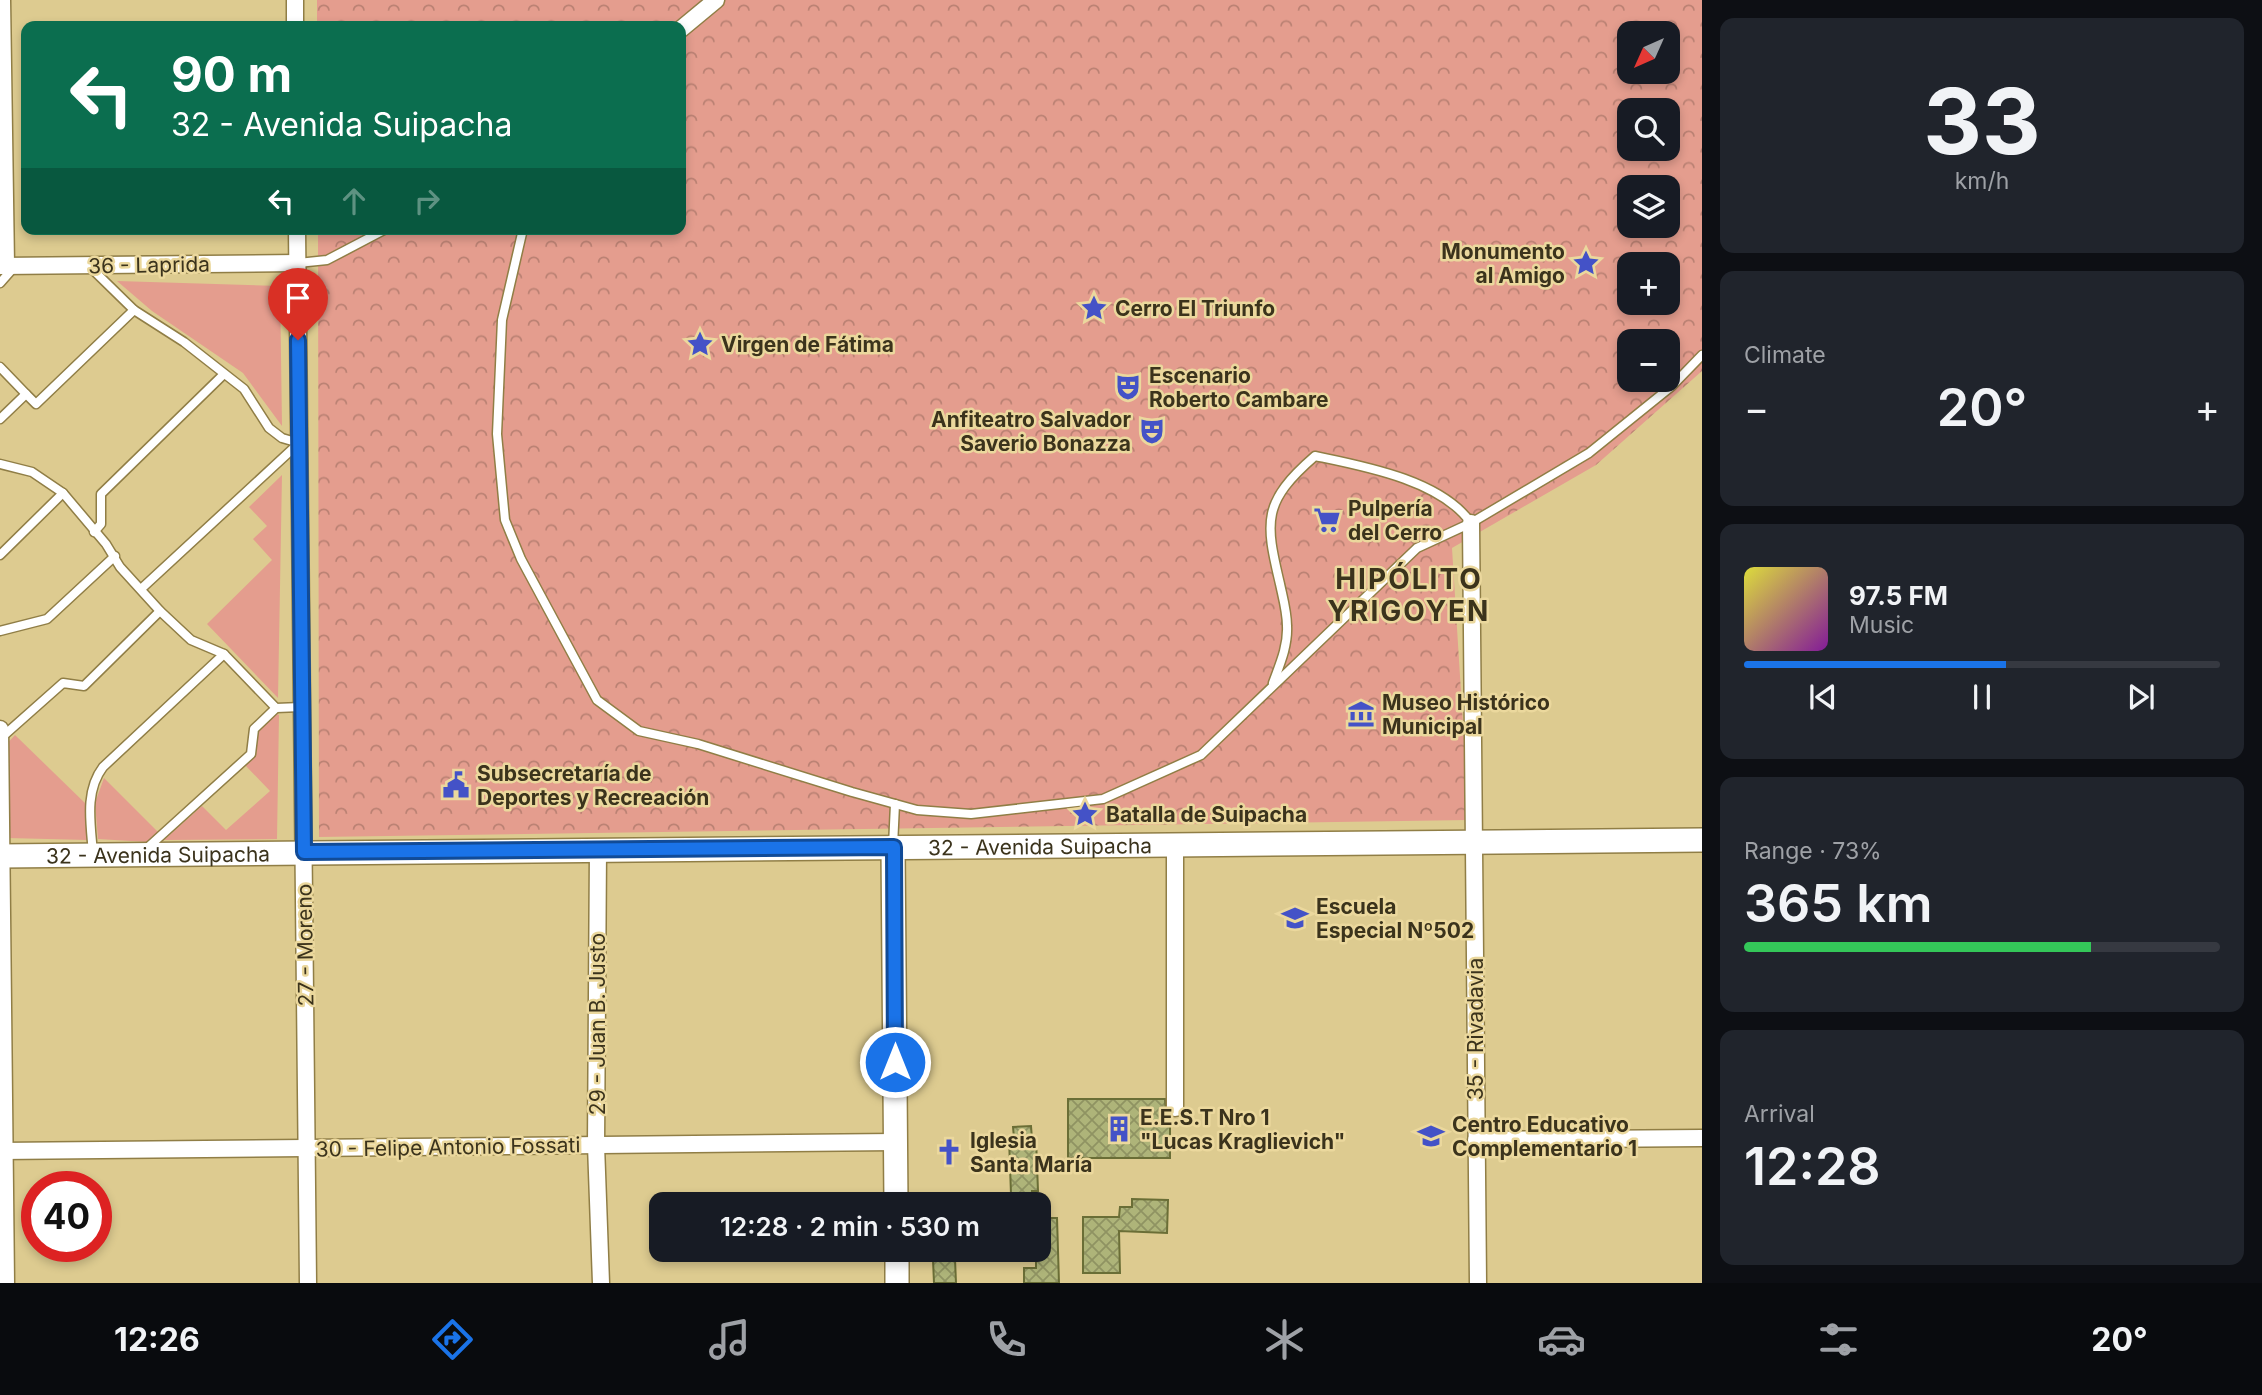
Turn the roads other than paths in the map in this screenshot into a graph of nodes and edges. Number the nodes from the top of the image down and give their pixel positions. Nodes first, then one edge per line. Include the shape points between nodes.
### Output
1 (2, 0) edge
2 (295, 0) edge
3 (716, 0) edge
4 (295, 21) edge
5 (686, 25) edge
6 (298, 235) edge
7 (375, 235) edge
8 (522, 235) edge
9 (298, 263) junction
10 (7, 266) edge
11 (89, 266) junction
12 (0, 283) edge
13 (134, 310) junction
14 (1702, 355) edge
15 (0, 367) edge
16 (224, 374) junction
17 (26, 394) junction
18 (0, 419) edge
19 (299, 443) junction
20 (0, 464) edge
21 (63, 493) junction
22 (1471, 523) junction
23 (94, 532) junction
24 (0, 555) edge
25 (115, 556) junction
26 (141, 589) junction
27 (160, 611) junction
28 (0, 631) edge
29 (224, 654) junction
30 (1273, 686) junction
31 (276, 708) junction
32 (301, 708) junction
33 (0, 729) edge
34 (0, 739) edge
35 (895, 804) junction
36 (1702, 839) edge
37 (1474, 840) junction
38 (1175, 844) junction
39 (894, 847) junction
40 (598, 849) junction
41 (304, 852) junction
42 (140, 854) junction
43 (93, 855) junction
44 (1, 856) edge
45 (1175, 1108) dead end
46 (1702, 1138) edge
47 (1476, 1140) junction
48 (896, 1142) junction
49 (596, 1145) junction
50 (307, 1148) junction
51 (2, 1151) edge
52 (896, 1192) edge
53 (897, 1262) edge
54 (6, 1283) edge
55 (308, 1283) edge
56 (601, 1283) edge
57 (897, 1283) edge
58 (1478, 1283) edge

1 - 10 street
2 - 4 street
3 - 5 street
6 - 9 street, 27 - Moreno
7 - 9 lane via 327,260
8 - 35 lane via 502,320 497,434 505,520 521,559 597,700 639,731 698,744
9 - 11 street, 36 - Laprida
9 - 19 street, 27 - Moreno
10 - 11 street, 36 - Laprida
10 - 12 lane
11 - 13 lane
13 - 16 lane
13 - 17 lane via 36,404
14 - 22 lane via 1672,386 1589,453
15 - 17 lane
16 - 19 lane via 244,388 269,428
16 - 23 lane via 101,494 101,524
17 - 18 lane
19 - 26 lane
19 - 32 street, 27 - Moreno
20 - 21 lane via 33,472
21 - 23 lane
21 - 24 lane
22 - 30 lane via 1417,548
22 - 30 lane via 1463,512 1416,483 1314,456 1283,488 1269,528 1287,625 1287,643
22 - 37 street, 35 - Rivadavia
23 - 25 lane
25 - 26 lane
25 - 28 lane via 47,620
26 - 27 lane
27 - 29 lane via 191,640
27 - 34 lane via 84,686 63,683
29 - 31 lane
29 - 43 lane via 94,778 90,798
30 - 35 lane via 1202,755 1103,799 971,814
31 - 32 lane
31 - 42 lane via 254,729 251,754
32 - 41 street, 27 - Moreno
33 - 34 street
34 - 44 street
35 - 39 lane
36 - 37 street, 32 - Avenida Suipacha
37 - 38 street, 32 - Avenida Suipacha
37 - 47 street, 35 - Rivadavia
38 - 39 street, 32 - Avenida Suipacha
38 - 45 street
39 - 40 street, 32 - Avenida Suipacha
39 - 48 street
40 - 41 street, 32 - Avenida Suipacha
40 - 49 street, 29 - Juan B. Justo
41 - 42 street, 32 - Avenida Suipacha
41 - 50 street, 27 - Moreno
42 - 43 street, 32 - Avenida Suipacha
43 - 44 street, 32 - Avenida Suipacha
44 - 51 street
46 - 47 street
47 - 58 street, 35 - Rivadavia
48 - 49 street, 30 - Felipe Antonio Fossati
48 - 52 street
49 - 50 street, 30 - Felipe Antonio Fossati
49 - 56 street, 29 - Juan B. Justo
50 - 51 street, 30 - Felipe Antonio Fossati
50 - 55 street, 27 - Moreno
51 - 54 street
53 - 57 street

